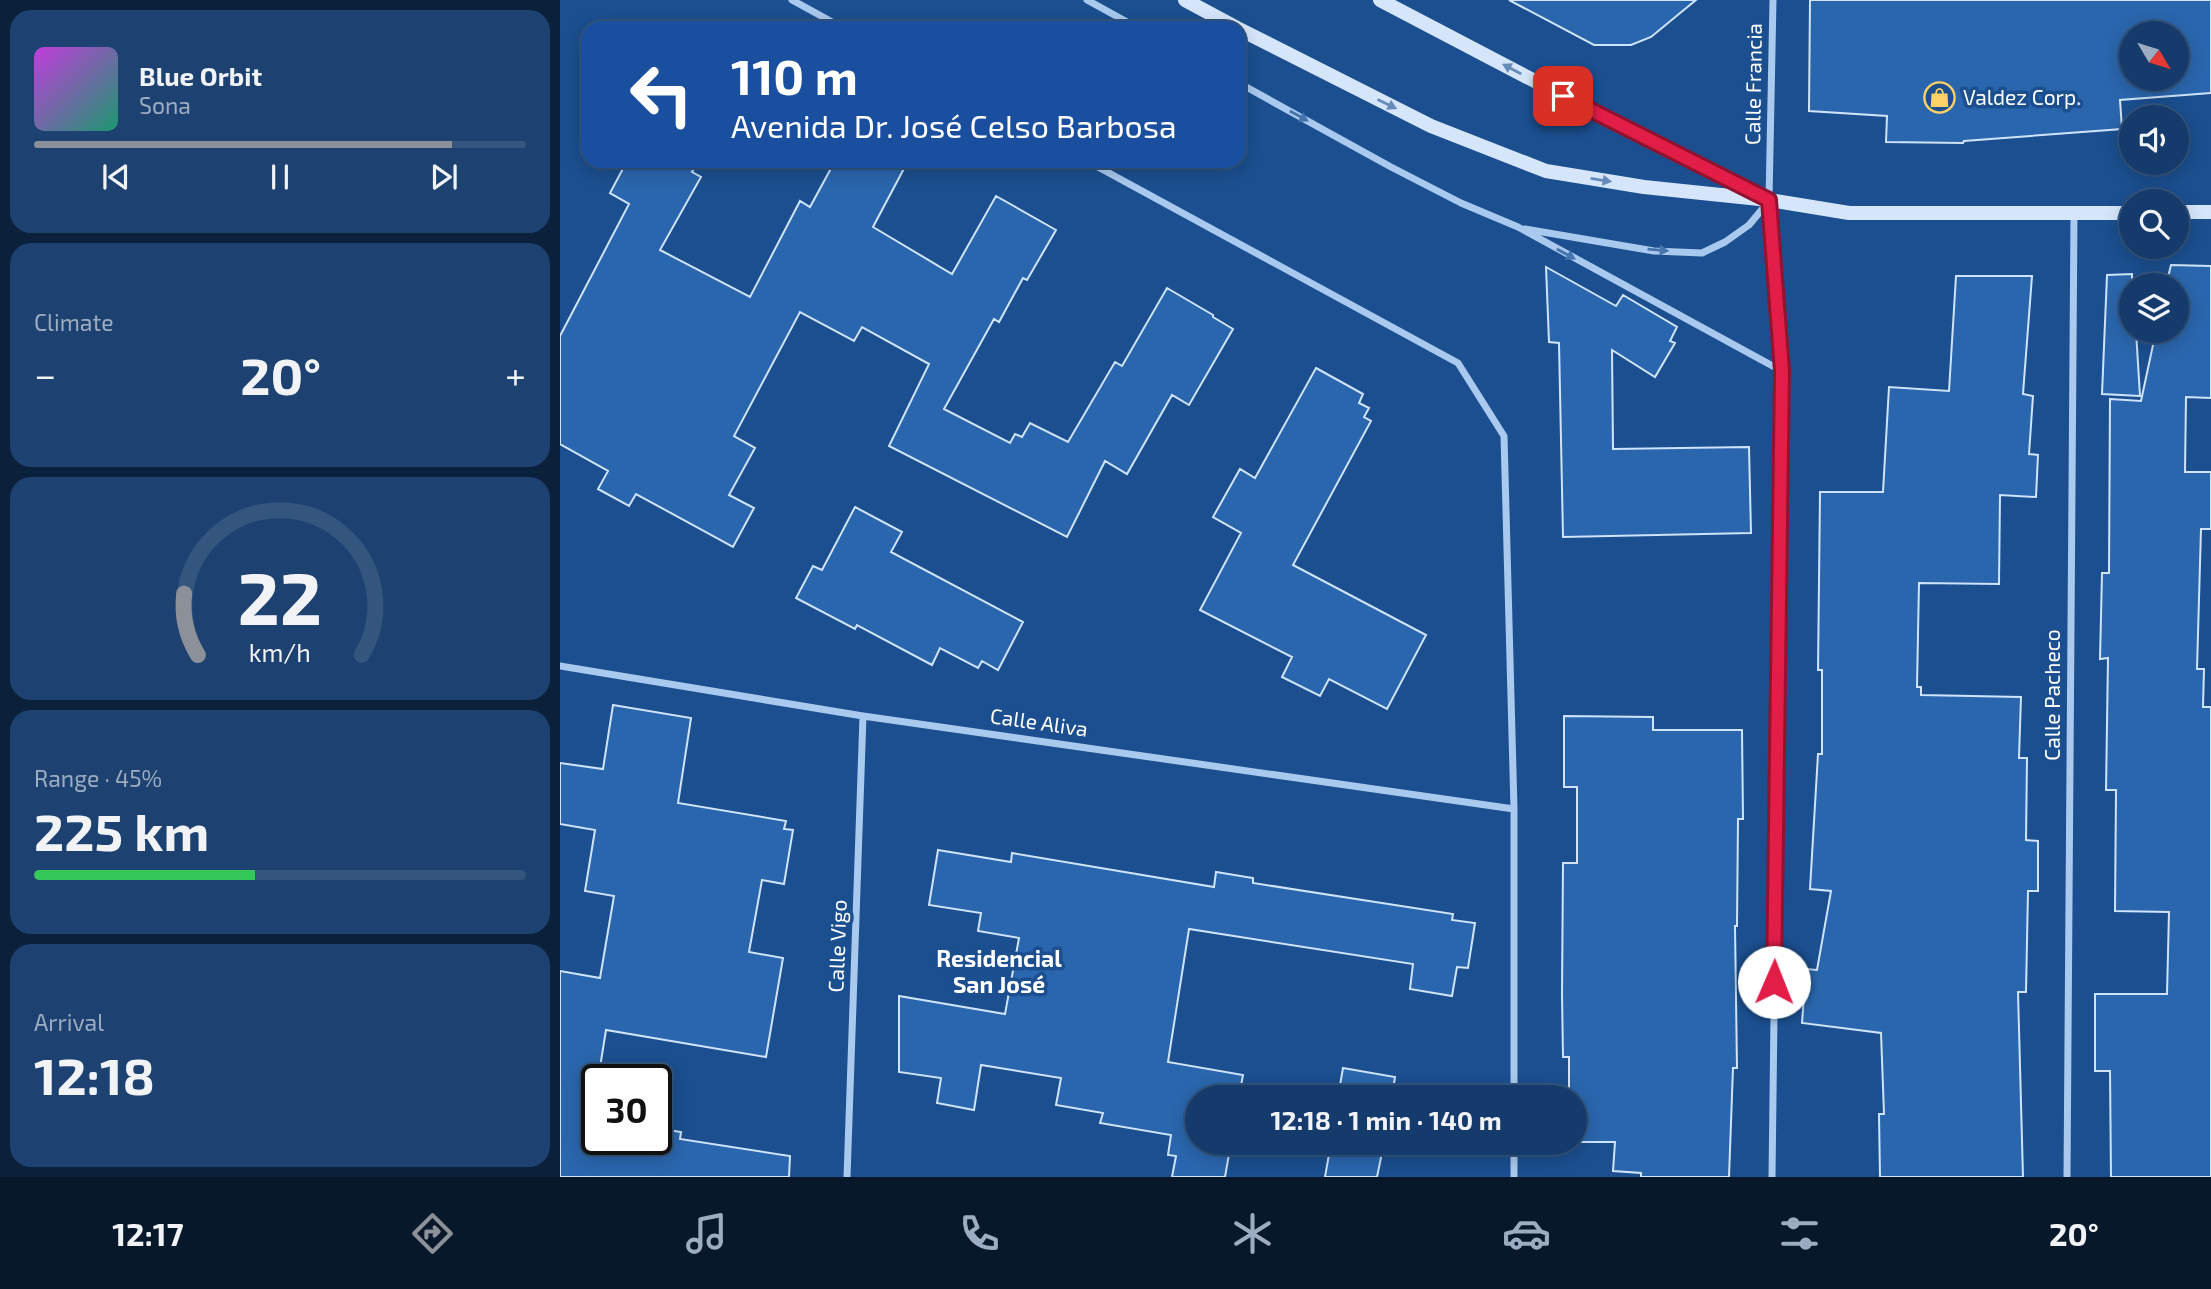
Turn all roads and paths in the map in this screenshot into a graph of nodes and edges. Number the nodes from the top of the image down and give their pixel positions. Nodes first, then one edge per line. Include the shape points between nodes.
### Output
1 (792, 0) edge
2 (1087, 0) edge
3 (1185, 0) edge
4 (1380, 0) edge
5 (1773, 0) edge
6 (831, 21) edge
7 (1125, 21) edge
8 (1223, 21) edge
9 (1246, 33) edge
10 (1246, 87) edge
11 (1100, 168) edge
12 (1769, 200) junction
13 (2119, 212) edge
14 (2189, 212) edge
15 (2211, 212) edge
16 (2074, 213) junction
17 (1518, 228) junction
18 (1782, 371) junction
19 (560, 666) edge
20 (863, 716) junction
21 (1514, 809) junction
22 (1514, 1085) edge
23 (1514, 1155) edge
24 (847, 1177) edge
25 (1514, 1177) edge
26 (1772, 1177) edge
27 (2067, 1177) edge

1 - 6 street
2 - 7 street
3 - 8 main road
12 -> 4 main road
5 - 12 street, Calle Francia
9 -> 12 main road via 1431,125 1546,171
10 -> 17 street via 1391,167
11 - 21 street via 1458,363 1504,436
12 - 16 main road via 1849,213
17 -> 12 street via 1654,251 1702,253 1749,225
12 - 18 street, Calle Francia
13 - 16 main road
14 - 15 main road
16 - 27 street, Calle Pacheco
17 -> 18 street
18 - 26 street, Calle Francia
19 - 20 street, Calle Aliva
20 - 21 street, Calle Aliva
20 - 24 street, Calle Vigo
21 - 22 street
23 - 25 street

